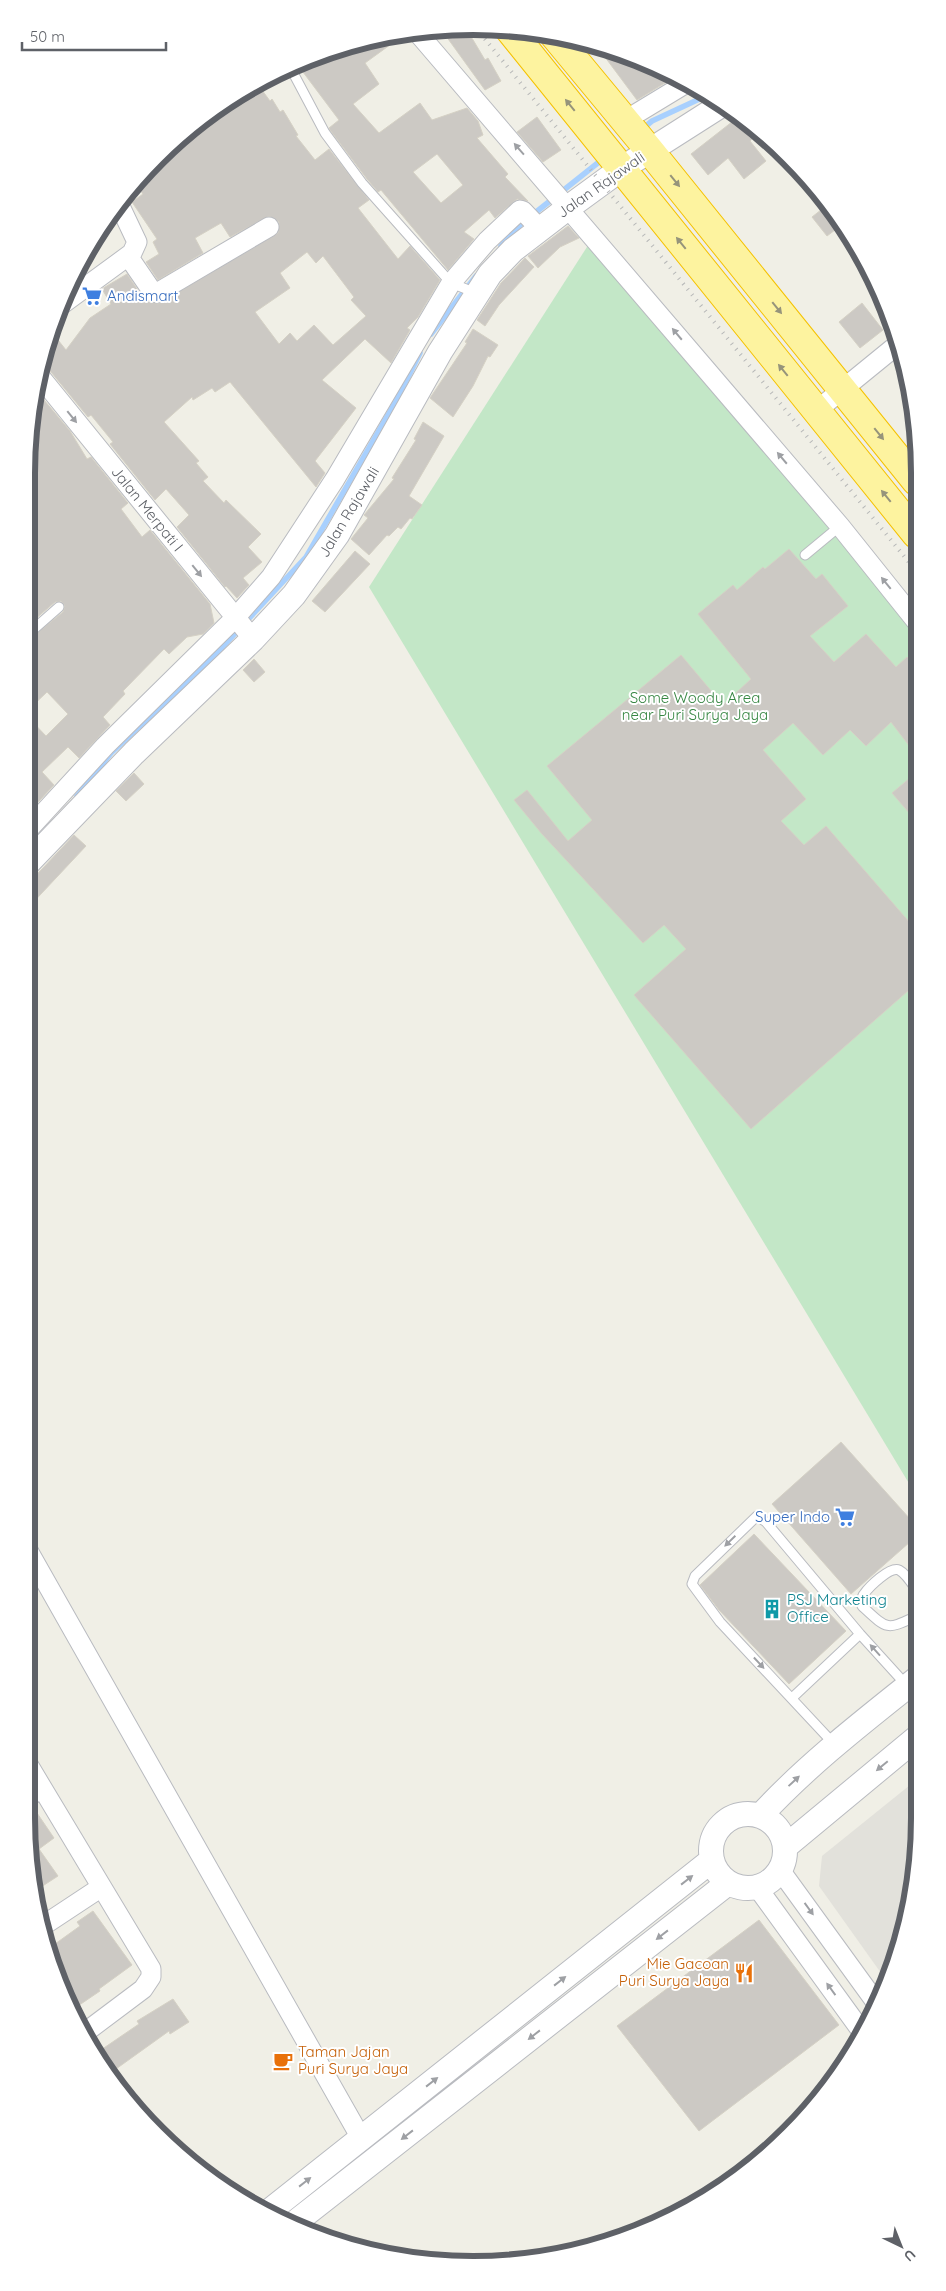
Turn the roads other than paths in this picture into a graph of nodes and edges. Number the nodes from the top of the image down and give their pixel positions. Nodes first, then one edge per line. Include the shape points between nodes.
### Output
1 (516, 37) edge
2 (423, 38) edge
3 (561, 44) edge
4 (293, 73) edge
5 (682, 88) edge
6 (714, 108) edge
7 (636, 135) junction
8 (612, 158) junction
9 (567, 205) junction
10 (122, 211) edge
11 (269, 227) dead end
12 (538, 227) junction
13 (128, 256) junction
14 (465, 288) junction
15 (72, 297) edge
16 (892, 348) edge
17 (44, 383) edge
18 (842, 389) junction
19 (816, 411) junction
20 (911, 475) edge
21 (840, 526) junction
22 (911, 528) edge
23 (805, 556) dead end
24 (59, 607) dead end
25 (911, 615) edge
26 (35, 628) edge
27 (244, 629) junction
28 (35, 822) edge
29 (35, 856) edge
30 (35, 1563) edge
31 (911, 1583) edge
32 (911, 1618) edge
33 (860, 1634) junction
34 (911, 1684) edge
35 (911, 1691) edge
36 (792, 1698) junction
37 (911, 1743) edge
38 (834, 1744) junction
39 (35, 1794) edge
40 (760, 1816) junction
41 (783, 1859) junction
42 (712, 1860) junction
43 (728, 1883) junction
44 (757, 1887) junction
45 (100, 1888) junction
46 (48, 1922) edge
47 (873, 1997) edge
48 (858, 2026) edge
49 (89, 2029) edge
50 (361, 2138) junction
51 (272, 2207) edge
52 (298, 2220) edge

8 -> 1 highway
9 -> 2 street
3 - 7 highway
4 - 14 lane via 325,133 362,183
5 - 7 street
6 - 7 street, Jalan Rajawali
7 - 8 street, Jalan Rajawali
7 -> 18 highway
8 - 9 street, Jalan Rajawali
19 -> 8 highway
9 - 12 street, Jalan Rajawali
21 -> 9 street
10 - 13 street via 137,242
11 - 13 street via 157,293 152,291
12 - 14 street, Jalan Rajawali via 490,274
12 - 14 street via 520,210 487,242
13 - 15 street
14 - 27 street via 388,391 270,577
14 - 27 street, Jalan Rajawali via 440,352 337,535 294,595
16 - 18 street
17 -> 27 street, Jalan Merpati I
18 - 19 street
18 -> 20 highway
22 -> 19 highway
21 - 23 lane
25 -> 21 street
24 - 26 lane
27 - 28 street via 105,746
27 - 29 street, Jalan Rajawali via 134,753
30 - 50 street
31 - 32 lane via 899,1570 893,1569 862,1595 862,1606 883,1626 890,1627
34 -> 33 lane
33 - 36 lane
33 -> 36 lane via 766,1522 757,1516 730,1541 695,1576 692,1584 720,1622
35 - 38 street
36 - 38 lane
37 -> 41 street
40 -> 38 street
39 - 45 street
40 - 41 street via 777,1828
40 - 42 street via 738,1815 727,1820 713,1838
41 - 44 street via 766,1884
41 -> 47 street
42 - 43 street
50 -> 42 street
43 - 44 street
43 -> 52 street
48 -> 44 street
45 - 46 street
45 - 49 street via 146,1961 151,1977 143,1989
51 -> 50 street

